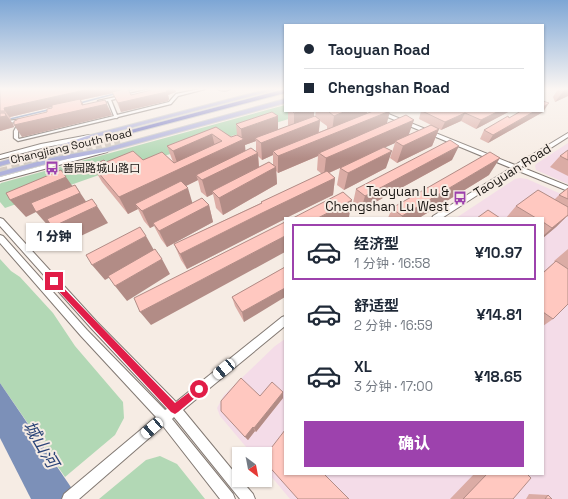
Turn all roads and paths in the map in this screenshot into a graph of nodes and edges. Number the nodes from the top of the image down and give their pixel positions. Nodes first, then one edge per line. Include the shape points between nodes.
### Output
1 (114, 112) edge
2 (134, 112) edge
3 (183, 112) edge
4 (204, 112) edge
5 (226, 112) edge
6 (244, 112) edge
7 (379, 112) edge
8 (116, 117) junction
9 (28, 119) edge
10 (21, 121) junction
11 (0, 123) edge
12 (568, 135) edge
13 (107, 150) junction
14 (1, 162) edge
15 (514, 168) junction
16 (1, 177) edge
17 (568, 189) edge
18 (438, 217) edge
19 (0, 221) edge
20 (0, 238) edge
21 (284, 321) edge
22 (175, 409) junction
23 (164, 418) junction
24 (69, 499) edge
25 (228, 499) edge
26 (248, 499) edge

1 - 8 street
2 - 8 street
3 - 14 main road, Changjiang South Road
4 - 5 highway via 122,137
6 - 13 main road, Changjiang South Road
7 - 15 street
8 - 10 street via 18,140 16,131
9 - 10 street
10 - 11 street
12 - 15 street, Taoyuan Road
13 - 16 street
13 - 16 main road, Changjiang South Road via 12,171
15 - 17 street
15 - 18 street, Taoyuan Road
19 - 22 street via 94,325
20 - 23 street
21 - 22 street
22 - 23 street
22 - 26 street
23 - 24 street
23 - 25 street

